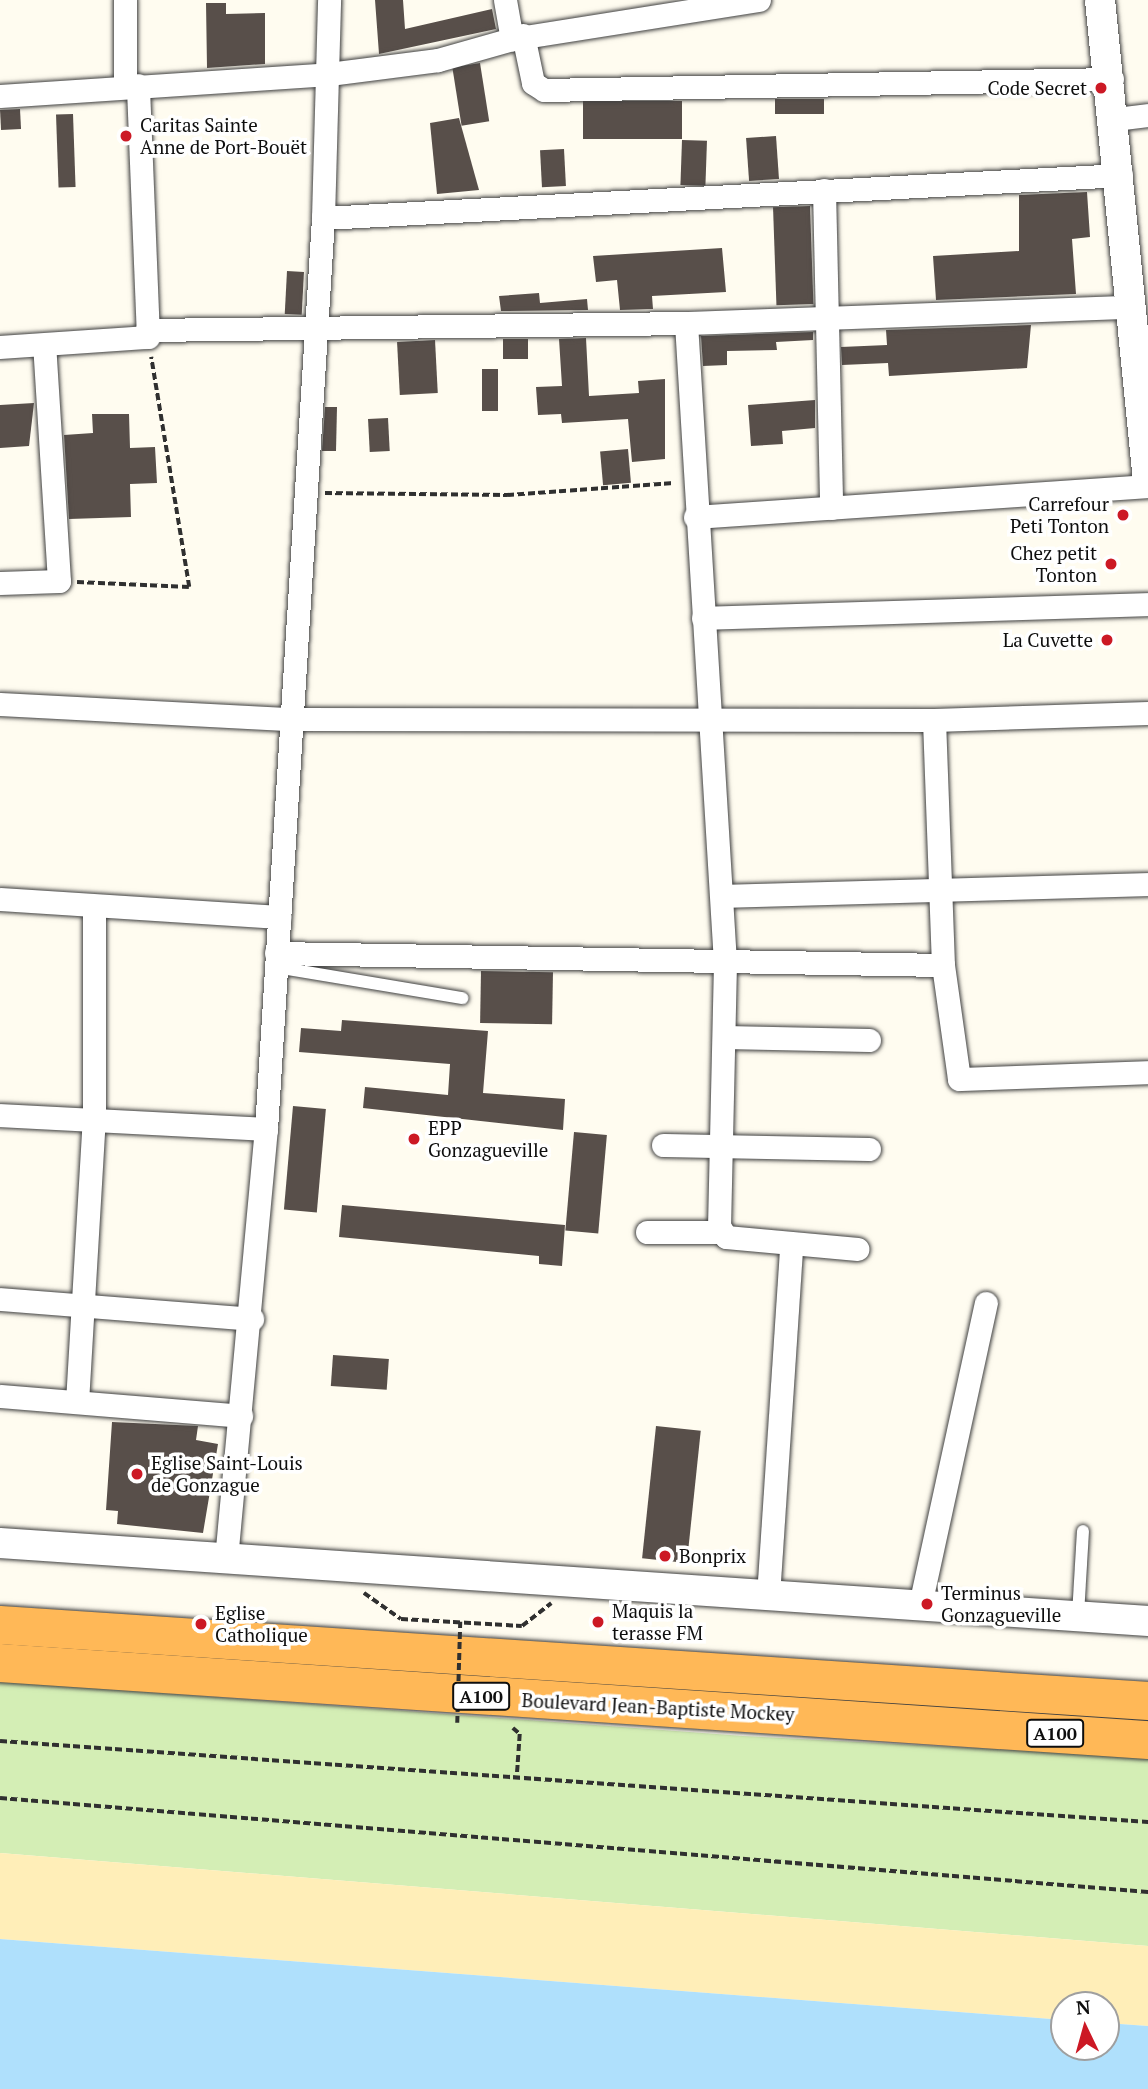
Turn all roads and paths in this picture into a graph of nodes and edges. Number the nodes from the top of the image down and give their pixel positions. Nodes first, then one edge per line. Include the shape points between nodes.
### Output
1 (125, 0) edge
2 (330, 0) edge
3 (505, 0) edge
4 (759, 0) edge
5 (1100, 0) edge
6 (1110, 0) edge
7 (518, 37) junction
8 (329, 74) junction
9 (1112, 79) junction
10 (132, 85) junction
11 (0, 96) edge
12 (1148, 115) edge
13 (1116, 118) junction
14 (1121, 175) junction
15 (824, 190) junction
16 (323, 218) junction
17 (1132, 307) junction
18 (826, 317) junction
19 (686, 323) junction
20 (315, 329) junction
21 (147, 333) junction
22 (44, 345) junction
23 (0, 347) edge
24 (1148, 474) edge
25 (691, 482) junction
26 (306, 493) junction
27 (831, 508) junction
28 (695, 517) junction
29 (59, 581) junction
30 (0, 583) edge
31 (1148, 604) edge
32 (703, 618) junction
33 (0, 704) edge
34 (1148, 713) edge
35 (291, 719) junction
36 (713, 720) junction
37 (934, 720) junction
38 (1148, 884) edge
39 (943, 891) junction
40 (722, 896) junction
41 (0, 899) edge
42 (94, 907) junction
43 (279, 916) junction
44 (276, 960) junction
45 (725, 963) junction
46 (943, 965) junction
47 (463, 999) dead end
48 (724, 1037) junction
49 (869, 1040) dead end
50 (1148, 1072) edge
51 (0, 1115) edge
52 (94, 1119) junction
53 (266, 1129) junction
54 (663, 1145) dead end
55 (721, 1148) junction
56 (869, 1149) dead end
57 (647, 1232) dead end
58 (720, 1232) junction
59 (792, 1247) junction
60 (858, 1248) dead end
61 (0, 1299) edge
62 (986, 1303) dead end
63 (85, 1306) junction
64 (252, 1320) junction
65 (0, 1396) edge
66 (78, 1402) junction
67 (240, 1416) junction
68 (1083, 1531) dead end
69 (0, 1543) edge
70 (226, 1559) junction
71 (768, 1596) junction
72 (920, 1605) junction
73 (1078, 1615) junction
74 (401, 1619) dead end
75 (1148, 1621) edge
76 (460, 1622) junction
77 (0, 1625) edge
78 (522, 1626) dead end
79 (0, 1663) edge
80 (1148, 1701) edge
81 (457, 1723) dead end
82 (514, 1728) dead end
83 (1148, 1740) edge
84 (0, 1741) edge
85 (517, 1777) junction
86 (0, 1798) edge
87 (1148, 1822) edge
88 (1148, 1892) edge

1 - 10 street
2 - 8 street
3 - 7 street
4 - 7 street
5 - 6 street
5 - 9 street
7 - 8 street via 438,60
7 - 9 street via 533,83 544,90
8 - 10 street
8 - 16 street
9 - 13 street
10 - 11 street
10 - 21 street
12 - 13 street
13 - 14 street
14 - 15 street
14 - 17 street
15 - 16 street
15 - 18 street
16 - 20 street
17 - 18 street
17 - 24 street
18 - 19 street
18 - 27 street
19 - 20 street
19 - 25 street
20 - 21 street
20 - 26 street
21 - 22 street
21 - 29 path via 189,587
22 - 23 street
22 - 29 street
24 - 27 street
25 - 26 path via 507,495
25 - 28 street
26 - 35 street
27 - 28 street
28 - 32 street
29 - 30 street
31 - 32 street
32 - 36 street
33 - 35 street
34 - 37 street
35 - 36 street
35 - 43 street
36 - 37 street
36 - 40 street
37 - 39 street
38 - 39 street
39 - 40 street
39 - 46 street
40 - 45 street
41 - 42 street
42 - 43 street
42 - 52 street
43 - 44 street
44 - 45 street
44 - 47 lane
44 - 53 street
45 - 46 street
45 - 48 street
46 - 50 street via 959,1079
48 - 49 street
48 - 55 street
51 - 52 street
52 - 53 street
52 - 63 street
53 - 64 street
54 - 55 street
55 - 56 street
55 - 58 street
57 - 58 street
58 - 59 street
59 - 60 street
59 - 71 street
61 - 63 street
62 - 72 street
63 - 64 street
63 - 66 street
64 - 67 street
65 - 66 street
66 - 67 street
67 - 70 street
68 - 73 lane
69 - 70 street
70 - 71 street
71 - 72 street
72 - 73 street
73 - 75 street
74 - 76 path
76 - 78 path
76 - 81 path, bridge
77 - 80 highway, Boulevard Jean-Baptiste Mockey / A100
79 - 83 highway, Boulevard Jean-Baptiste Mockey / A100
82 - 85 path via 520,1734
84 - 85 path
85 - 87 path
86 - 88 path

